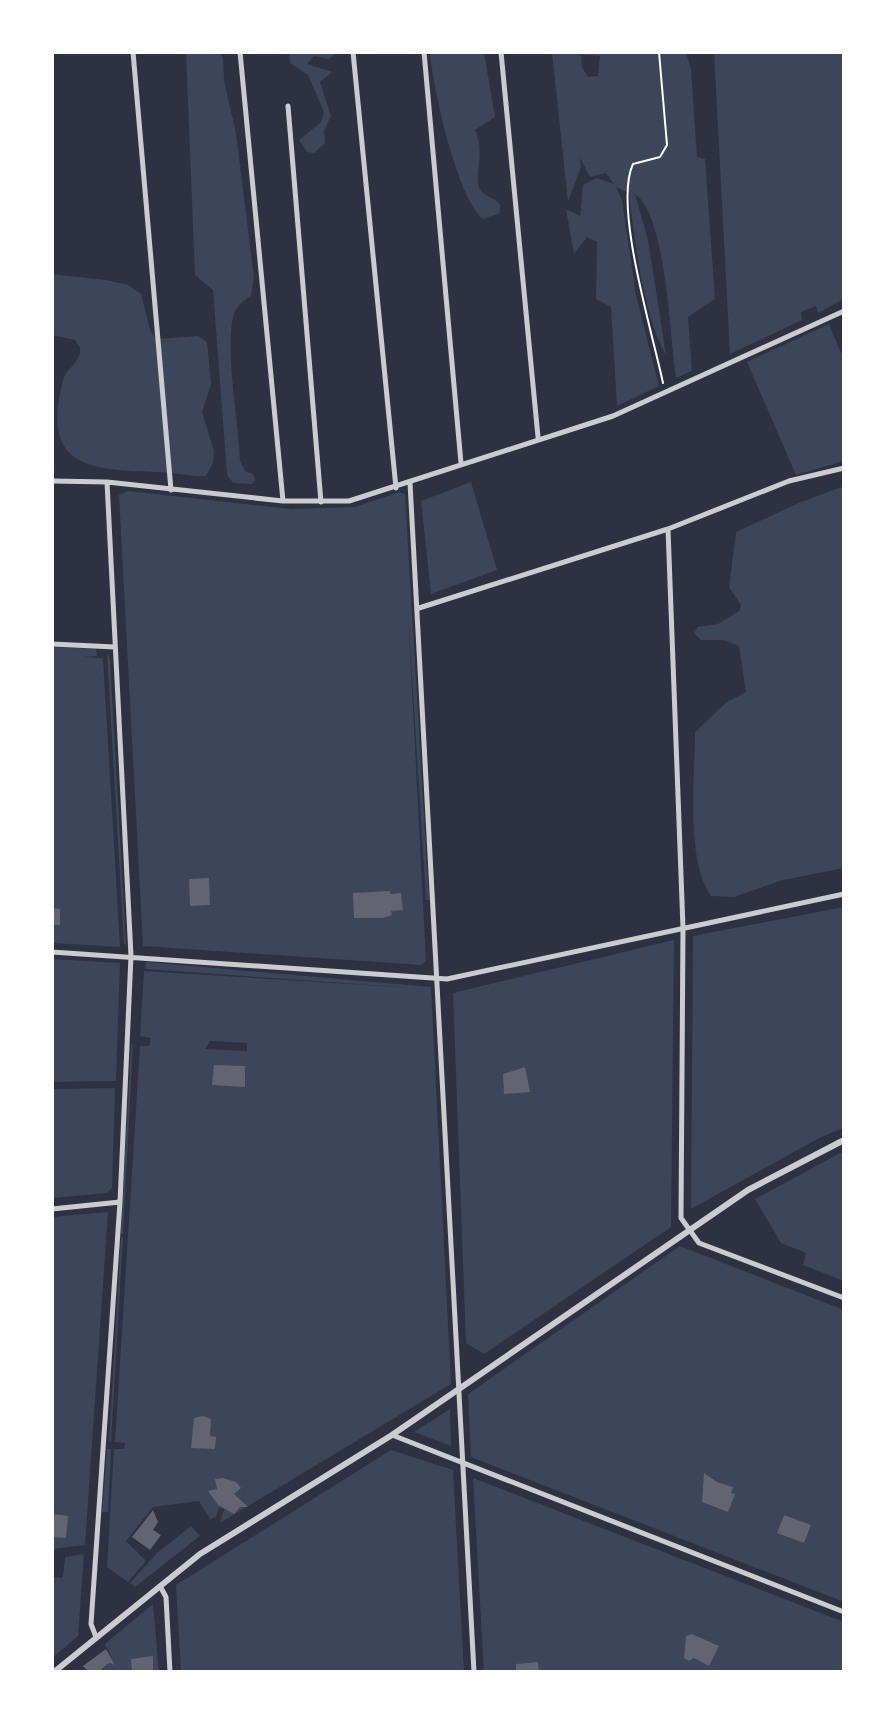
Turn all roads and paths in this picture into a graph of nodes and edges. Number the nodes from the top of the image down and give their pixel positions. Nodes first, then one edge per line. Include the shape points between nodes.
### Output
1 (133, 52) edge
2 (240, 52) edge
3 (353, 52) edge
4 (424, 52) edge
5 (501, 52) edge
6 (659, 52) edge
7 (288, 106) dead end
8 (844, 311) edge
9 (665, 392) junction
10 (538, 437) junction
11 (461, 463) junction
12 (844, 468) edge
13 (52, 481) edge
14 (107, 482) junction
15 (410, 483) junction
16 (396, 488) junction
17 (171, 490) junction
18 (283, 501) junction
19 (321, 502) junction
20 (668, 529) junction
21 (419, 608) junction
22 (52, 644) edge
23 (115, 647) junction
24 (844, 894) edge
25 (683, 928) junction
26 (52, 952) edge
27 (131, 956) junction
28 (437, 977) junction
29 (844, 1140) edge
30 (120, 1202) junction
31 (52, 1209) edge
32 (687, 1230) junction
33 (844, 1298) edge
34 (459, 1390) junction
35 (392, 1435) junction
36 (463, 1464) junction
37 (160, 1585) junction
38 (844, 1612) edge
39 (96, 1637) junction
40 (54, 1672) edge
41 (170, 1672) edge
42 (474, 1672) edge

1 - 17 street
2 - 18 street
3 - 16 street
4 - 11 street
5 - 10 street
6 - 9 path via 667,145 660,157 633,164 625,179 629,225
7 - 19 street
8 - 9 street
9 - 10 street via 613,416
10 - 11 street
11 - 15 street
12 - 20 street via 789,481
13 - 14 street
14 - 17 street
14 - 23 street
15 - 16 street
15 - 21 street
16 - 19 street via 349,501
17 - 18 street
18 - 19 street
20 - 21 street
20 - 25 street
21 - 28 street
22 - 23 street
23 - 27 street
24 - 25 street
25 - 28 street via 456,978
25 - 32 street via 681,1218
26 - 27 street
27 - 28 street
27 - 30 street
28 - 34 street
29 - 32 street via 793,1164
30 - 31 street
30 - 39 street via 91,1624
32 - 33 street via 699,1243
32 - 34 street
34 - 35 street
34 - 36 street
35 - 36 street
35 - 37 street via 214,1544
36 - 38 street
36 - 42 street
37 - 39 street
37 - 41 street via 166,1597
39 - 40 street

